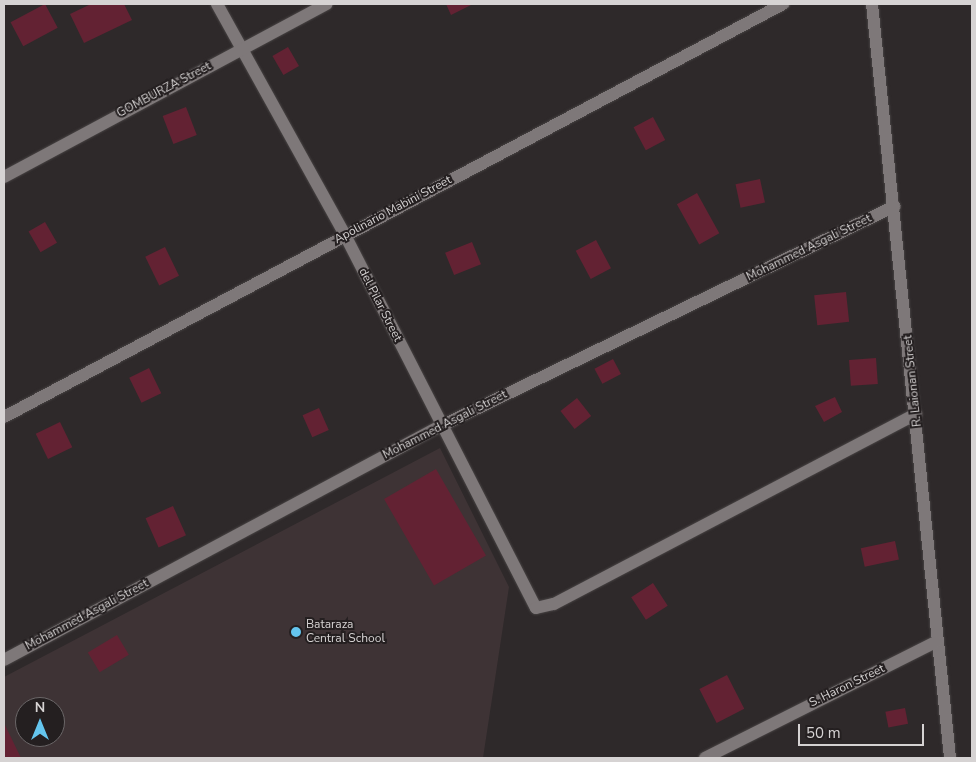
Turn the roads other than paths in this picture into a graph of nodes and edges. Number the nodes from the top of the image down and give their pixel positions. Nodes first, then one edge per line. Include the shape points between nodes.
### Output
1 (217, 4) edge
2 (326, 4) edge
3 (783, 4) edge
4 (872, 4) edge
5 (241, 48) junction
6 (4, 177) edge
7 (894, 206) junction
8 (345, 235) junction
9 (916, 414) junction
10 (4, 417) edge
11 (441, 426) junction
12 (936, 642) junction
13 (4, 660) edge
14 (705, 758) edge
15 (950, 758) edge

1 - 5 street, del Pilar Street
2 - 5 street, GOMBURZA Street
3 - 8 street, Apolinario Mabini Street
4 - 7 street, R. Laionan Street
5 - 6 street, GOMBURZA Street
5 - 8 street, del Pilar Street
7 - 9 street, R. Laionan Street
7 - 11 street, Mohammed Asgali Street
8 - 10 street, Apolinario Mabini Street
8 - 11 street, del Pilar Street
9 - 11 street, del Pilar Street via 538,609
9 - 12 street, R. Laionan Street
11 - 13 street, Mohammed Asgali Street
12 - 14 street, S. Haron Street
12 - 15 street, R. Laionan Street

